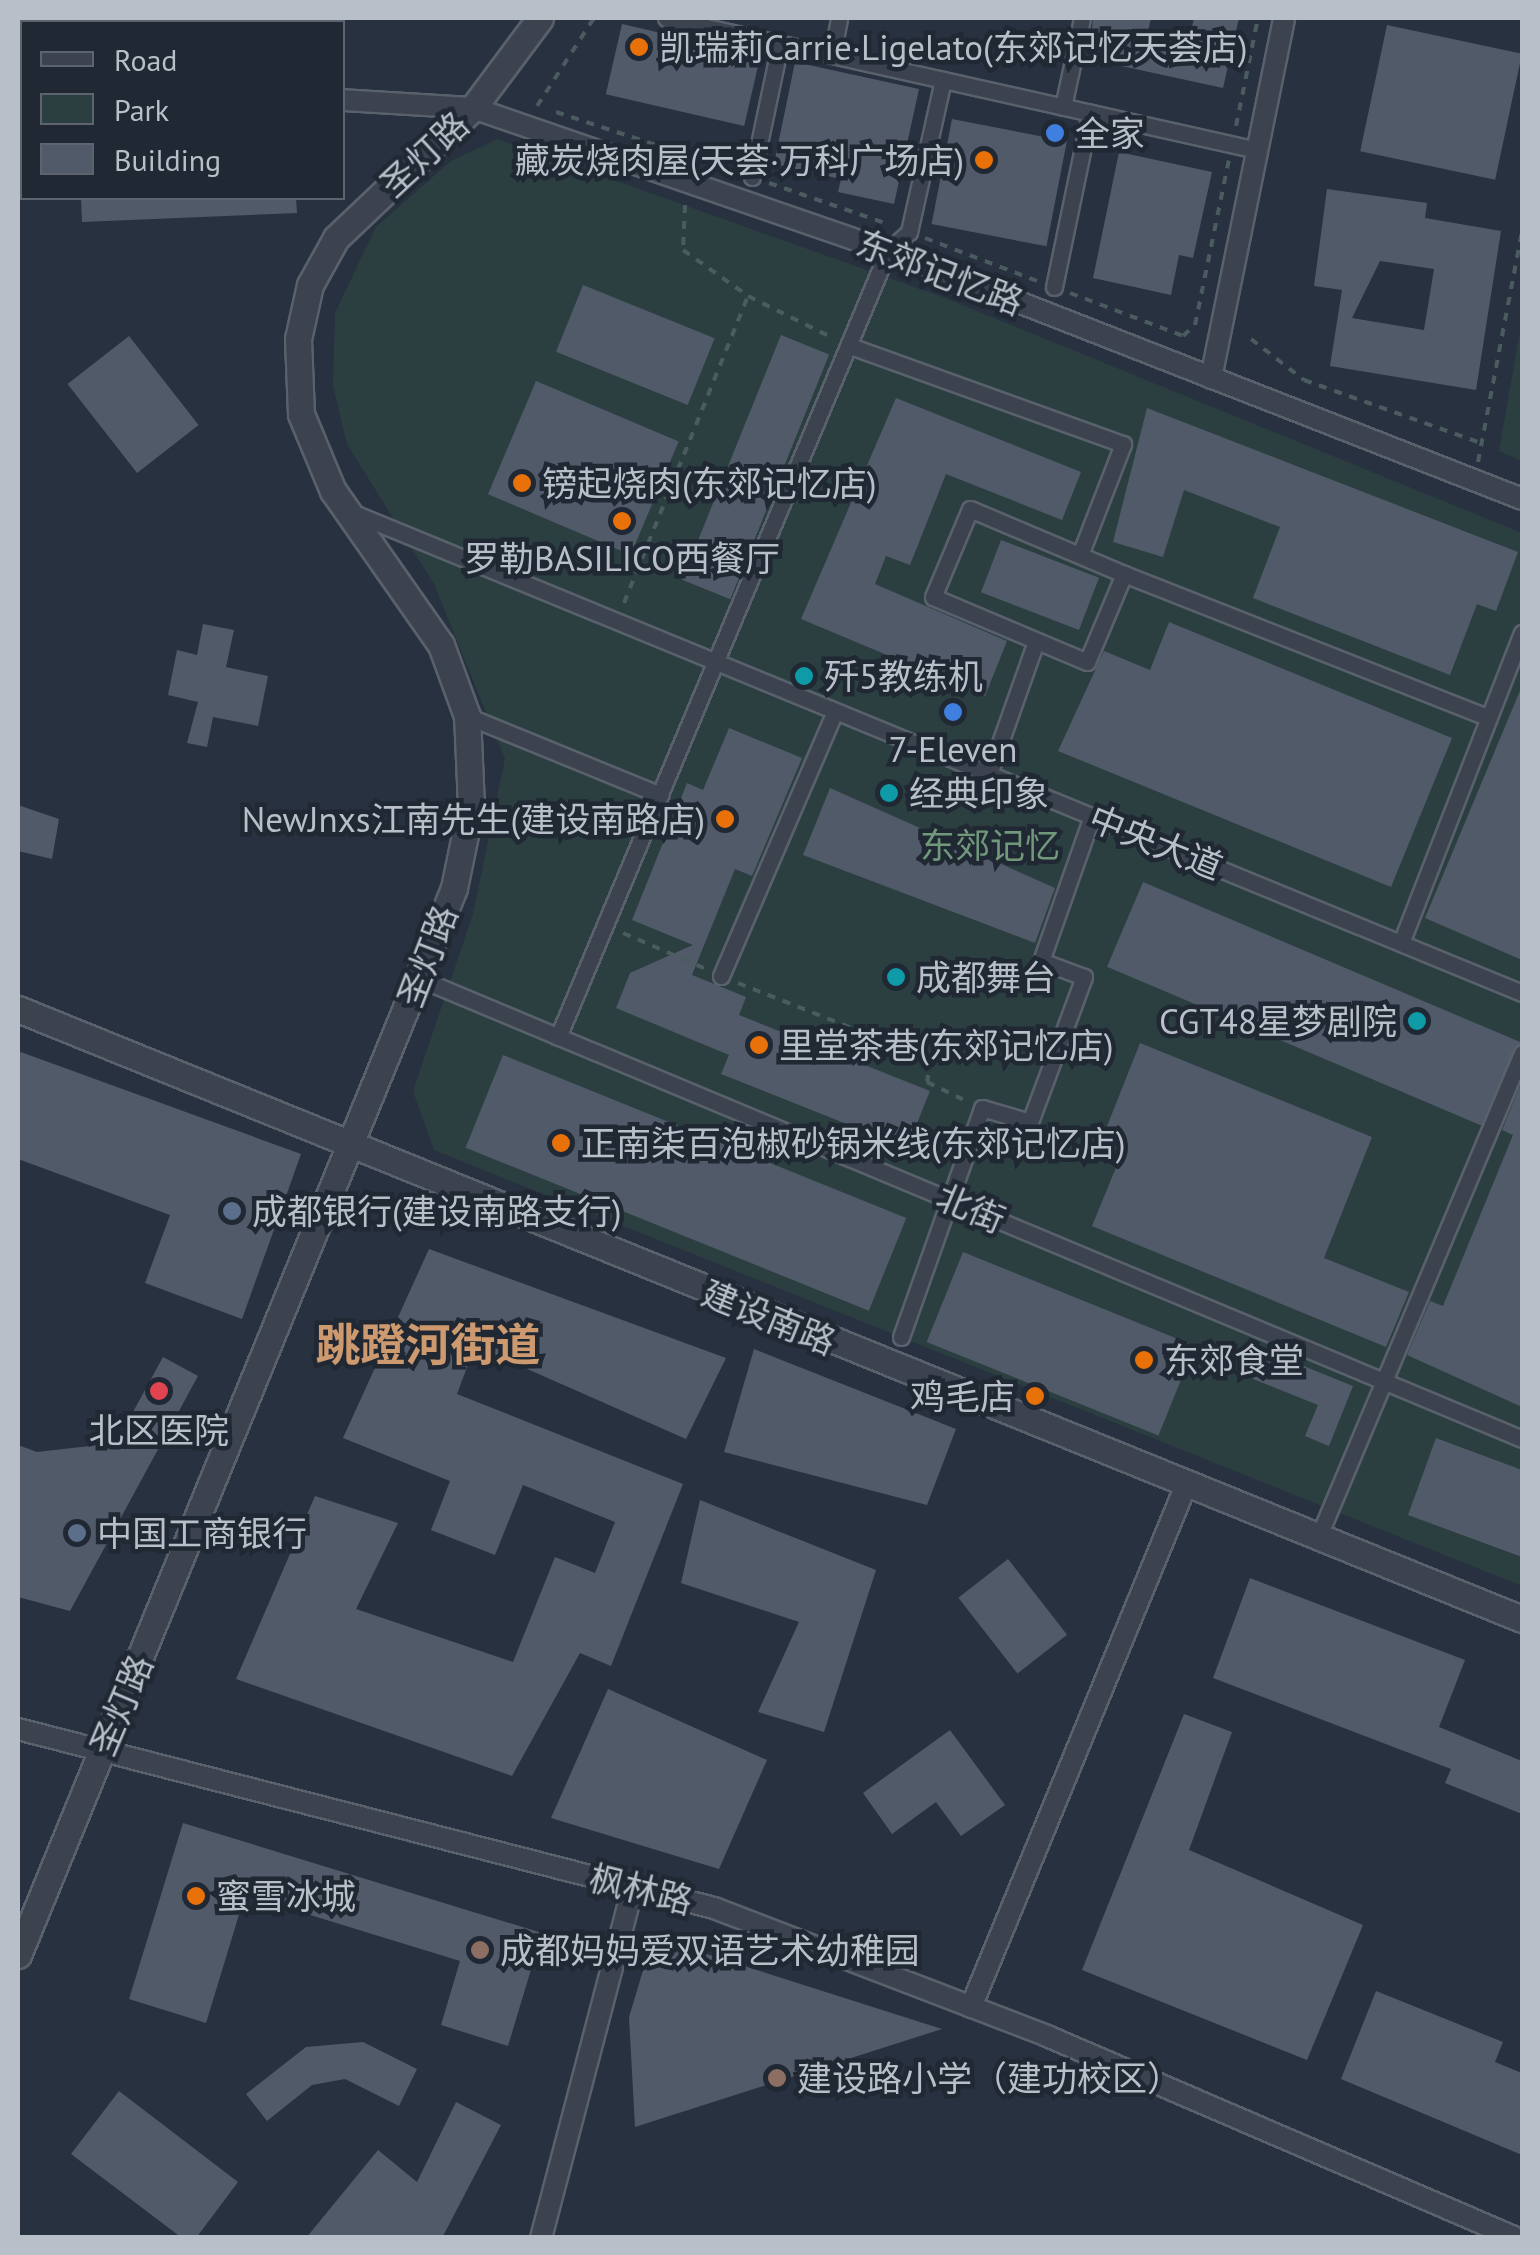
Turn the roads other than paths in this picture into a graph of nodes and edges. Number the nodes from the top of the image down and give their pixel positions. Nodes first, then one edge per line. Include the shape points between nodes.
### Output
1 (540, 18) edge
2 (666, 18) edge
3 (839, 18) edge
4 (1082, 18) edge
5 (1284, 18) edge
6 (780, 44) junction
7 (832, 55) junction
8 (943, 80) junction
9 (345, 100) edge
10 (1064, 106) junction
11 (473, 108) junction
12 (1090, 113) junction
13 (1257, 150) junction
14 (752, 177) dead end
15 (888, 250) junction
16 (1054, 287) dead end
17 (852, 347) junction
18 (1210, 378) junction
19 (1522, 499) edge
20 (344, 510) junction
21 (1080, 555) junction
22 (1124, 574) junction
23 (1522, 633) edge
24 (1036, 641) junction
25 (718, 662) junction
26 (835, 711) junction
27 (467, 716) junction
28 (1489, 718) junction
29 (989, 774) junction
30 (661, 795) junction
31 (1092, 816) junction
32 (1401, 942) junction
33 (721, 976) road end
34 (418, 978) junction
35 (1522, 992) edge
36 (18, 1008) edge
37 (558, 1037) junction
38 (1522, 1053) edge
39 (350, 1148) junction
40 (950, 1200) junction
41 (901, 1337) dead end
42 (1386, 1382) junction
43 (1522, 1439) edge
44 (1186, 1485) junction
45 (1318, 1538) junction
46 (1522, 1619) edge
47 (18, 1729) edge
48 (101, 1752) junction
49 (633, 1887) junction
50 (18, 1956) edge
51 (971, 2008) junction
52 (540, 2238) edge
53 (1516, 2238) edge

1 - 11 street, 圣灯路
2 - 6 street
3 - 7 street
4 - 10 street
5 - 13 street
6 - 7 street
6 - 14 street
7 - 8 street
8 - 10 street
8 - 15 street via 909,232
9 - 11 street, 东郊记忆路
10 - 12 street
11 - 15 street, 东郊记忆路
11 - 20 street, 圣灯路 via 336,238 310,284 298,339 301,414
12 - 13 street
12 - 16 street
13 - 18 street
15 - 17 street
15 - 18 street, 东郊记忆路
17 - 21 street via 1123,444
17 - 25 street
18 - 19 street, 东郊记忆路
20 - 25 street, 中央大道
20 - 27 street, 圣灯路 via 441,645
21 - 22 street
21 - 24 street via 970,509 933,597
22 - 24 street via 1087,662
22 - 28 street
23 - 28 street
24 - 29 street
25 - 26 street, 中央大道
25 - 30 street
26 - 29 street, 中央大道
26 - 33 street
27 - 30 street
27 - 34 street, 圣灯路 via 470,806 454,888
28 - 32 street
29 - 31 street, 中央大道
30 - 37 street
31 - 32 street, 中央大道
31 - 40 street via 1041,961 1084,977 1030,1122 982,1108
32 - 35 street, 中央大道
34 - 37 street, 北街
34 - 39 street, 圣灯路
36 - 39 street, 建设南路
37 - 40 street, 北街
38 - 42 street
39 - 44 street, 建设南路
39 - 48 street, 圣灯路
40 - 41 street
40 - 42 street, 北街
42 - 43 street, 北街
42 - 45 street
44 - 45 street, 建设南路
44 - 51 street
45 - 46 street, 建设南路
47 - 48 street, 枫林路
48 - 49 street, 枫林路
48 - 50 street, 圣灯路
49 - 51 street, 枫林路 via 714,1908
49 - 52 street
51 - 53 street, 枫林路

